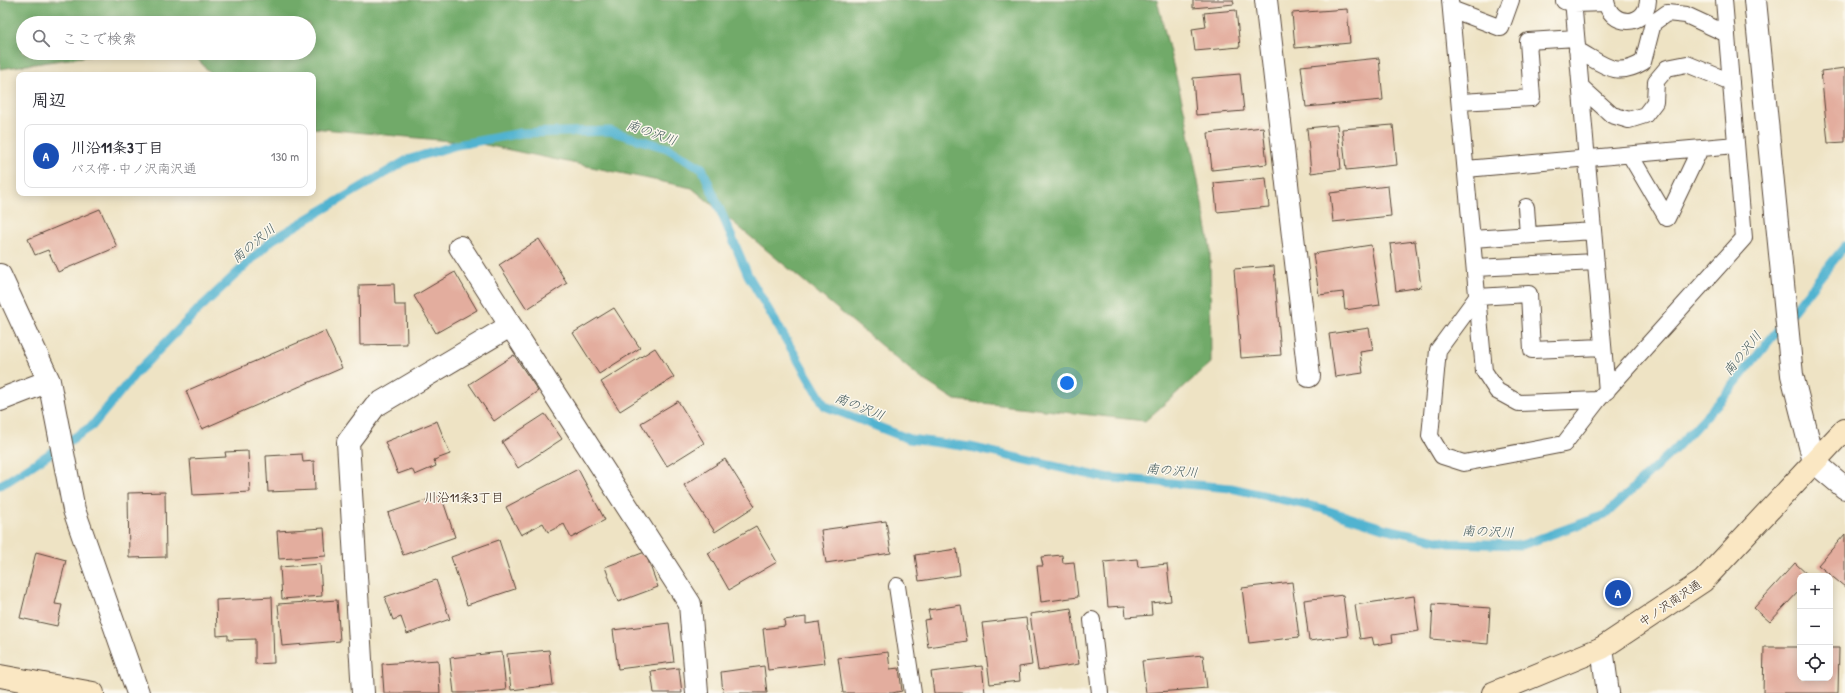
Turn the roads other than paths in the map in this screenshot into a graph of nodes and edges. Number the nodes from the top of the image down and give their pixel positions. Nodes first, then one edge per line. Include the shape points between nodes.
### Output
1 (1266, 0) edge
2 (1511, 0) edge
3 (1648, 0) edge
4 (1724, 0) edge
5 (1755, 0) edge
6 (1570, 1) edge
7 (1606, 1) edge
8 (1454, 3) edge
9 (1727, 34) junction
10 (1577, 44) junction
11 (1731, 82) junction
12 (1581, 88) junction
13 (1460, 102) junction
14 (1736, 146) junction
15 (1700, 149) junction
16 (1630, 155) junction
17 (1587, 158) junction
18 (1466, 169) junction
19 (1526, 207) dead end
20 (1593, 231) junction
21 (1528, 235) junction
22 (1472, 239) junction
23 (460, 247) dead end
24 (1596, 262) junction
25 (1475, 268) junction
26 (0, 275) edge
27 (1477, 297) junction
28 (510, 326) junction
29 (1603, 347) junction
30 (1309, 376) dead end
31 (50, 388) junction
32 (1603, 396) junction
33 (0, 400) edge
34 (1845, 429) edge
35 (1814, 462) junction
36 (1845, 488) edge
37 (896, 586) dead end
38 (1092, 620) dead end
39 (1602, 648) junction
40 (0, 676) edge
41 (93, 693) edge
42 (138, 693) edge
43 (362, 693) edge
44 (697, 693) edge
45 (913, 693) edge
46 (1100, 693) edge
47 (1493, 693) edge
48 (1608, 693) edge

1 - 30 street
2 - 8 lane via 1501,28
3 - 7 lane via 1641,16 1629,21 1615,18
4 - 9 lane
5 - 35 street via 1792,375
6 - 7 lane
6 - 10 lane
8 - 13 lane
9 - 10 lane via 1686,15 1667,13 1653,23 1644,62 1631,69 1613,70
9 - 11 lane
10 - 12 lane
10 - 13 lane via 1528,41 1532,98
11 - 12 lane via 1687,64 1667,68 1656,81 1654,102 1650,109 1645,115 1629,120 1612,115
11 - 14 lane
12 - 17 lane
13 - 18 lane
14 - 15 lane
14 - 32 lane via 1744,238
15 - 16 lane
15 - 16 lane via 1667,218
16 - 17 lane
17 - 18 lane
17 - 20 lane
18 - 22 lane
19 - 21 lane
20 - 21 lane
20 - 24 lane
21 - 22 lane
22 - 25 lane
23 - 28 street
24 - 25 lane
24 - 29 lane
25 - 27 lane
26 - 31 street
27 - 29 lane via 1529,294 1532,350
27 - 32 lane via 1484,371 1497,391 1519,403
27 - 32 lane via 1438,350 1430,436 1442,456 1464,463 1564,444
28 - 43 street via 375,406 348,442
28 - 44 street via 690,604
29 - 32 lane
31 - 33 street
31 - 42 street via 74,510
34 - 35 street, 中ノ沢南沢通
35 - 36 street
35 - 39 street, 中ノ沢南沢通 via 1703,581
37 - 45 lane
38 - 46 lane
39 - 47 street, 中ノ沢南沢通
39 - 48 street
40 - 41 street

